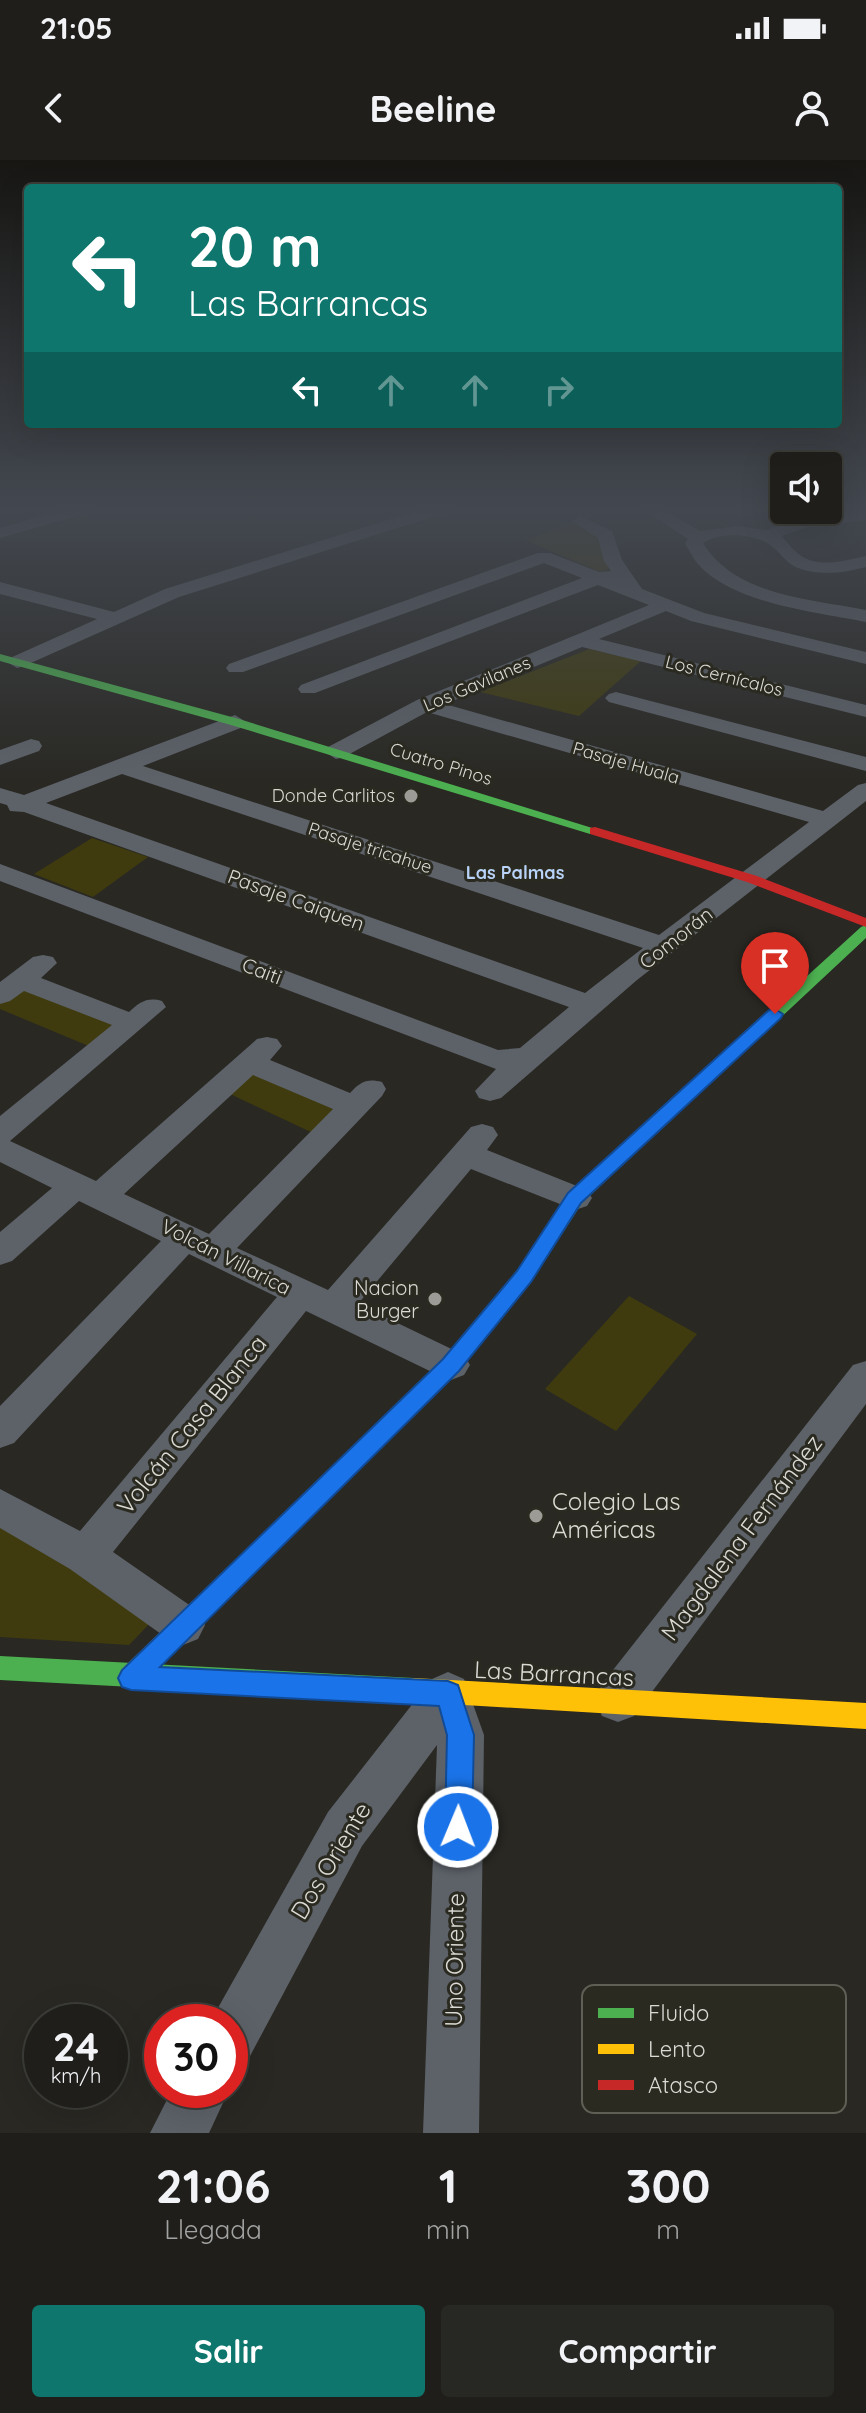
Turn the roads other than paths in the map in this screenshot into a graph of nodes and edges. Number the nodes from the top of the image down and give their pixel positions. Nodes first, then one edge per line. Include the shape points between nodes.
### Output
1 (50, 599) edge
2 (158, 599) edge
3 (426, 599) edge
4 (543, 599) edge
5 (653, 599) edge
6 (788, 599) edge
7 (665, 605) junction
8 (390, 612) junction
9 (866, 616) edge
10 (114, 618) junction
11 (448, 636) junction
12 (582, 641) junction
13 (866, 658) edge
14 (8, 659) edge
15 (236, 668) dead end
16 (308, 689) dead end
17 (616, 698) dead end
18 (425, 705) junction
19 (866, 711) edge
20 (235, 722) junction
21 (31, 746) dead end
22 (336, 752) junction
23 (0, 758) edge
24 (866, 764) edge
25 (121, 766) junction
26 (866, 790) edge
27 (12, 799) edge
28 (0, 813) edge
29 (828, 820) junction
30 (0, 872) edge
31 (752, 879) junction
32 (866, 923) edge
33 (866, 930) edge
34 (665, 946) junction
35 (21, 979) edge
36 (591, 1005) junction
37 (526, 1057) junction
38 (490, 1091) dead end
39 (0, 1133) edge
40 (0, 1149) edge
41 (89, 1190) junction
42 (575, 1198) junction
43 (200, 1243) junction
44 (0, 1252) edge
45 (316, 1302) junction
46 (451, 1365) junction
47 (866, 1376) edge
48 (0, 1432) edge
49 (0, 1507) edge
50 (85, 1556) junction
51 (183, 1625) junction
52 (1, 1669) edge
53 (131, 1678) junction
54 (448, 1694) junction
55 (618, 1700) junction
56 (866, 1716) edge
57 (248, 2006) edge
58 (192, 2108) edge
59 (178, 2133) edge
60 (451, 2133) edge

1 - 10 street
2 - 10 street
3 - 8 street
4 - 11 street
5 - 7 street
6 - 9 street
7 - 12 street, Los Gavilanes
7 - 13 street via 744,631
8 - 11 street
8 - 15 street
10 - 14 street
11 - 16 street
12 - 18 street, Los Gavilanes
12 - 19 street, Los Cernícalos
14 - 20 street, Cuatro Pinos
17 - 24 street
18 - 22 street, Los Gavilanes
18 - 29 street, Pasaje Huala
20 - 22 street, Cuatro Pinos
20 - 25 street
21 - 23 street
22 - 31 street, Cuatro Pinos
25 - 27 street
25 - 34 street, Pasaje tricahue
26 - 29 street, Comorán
27 - 28 street
27 - 36 street, Pasaje Caiquen
29 - 31 street, Comorán
30 - 37 street, Caiti via 496,1060
31 - 32 street, Cuatro Pinos
31 - 34 street, Comorán
33 - 42 street
34 - 36 street, Comorán
35 - 39 street via 142,1015
36 - 37 street, Comorán
37 - 38 street, Comorán
40 - 41 street, Volcán Villarica
41 - 43 street, Volcán Villarica
41 - 43 street via 259,1055 363,1098
41 - 44 street
42 - 45 street, Volcán Casa Blanca via 474,1144
42 - 46 street via 524,1277
43 - 45 street, Volcán Villarica
43 - 48 street
45 - 46 street, Volcán Villarica
45 - 50 street, Volcán Casa Blanca
46 - 51 street
47 - 55 street, Magdalena Fernández
49 - 50 street
50 - 51 street
51 - 53 street
52 - 53 street, Las Barrancas
53 - 54 street, Las Barrancas
54 - 55 street, Las Barrancas
54 - 57 street, Dos Oriente via 345,1829
54 - 60 street, Uno Oriente via 461,1735
55 - 56 street, Las Barrancas
58 - 59 street

